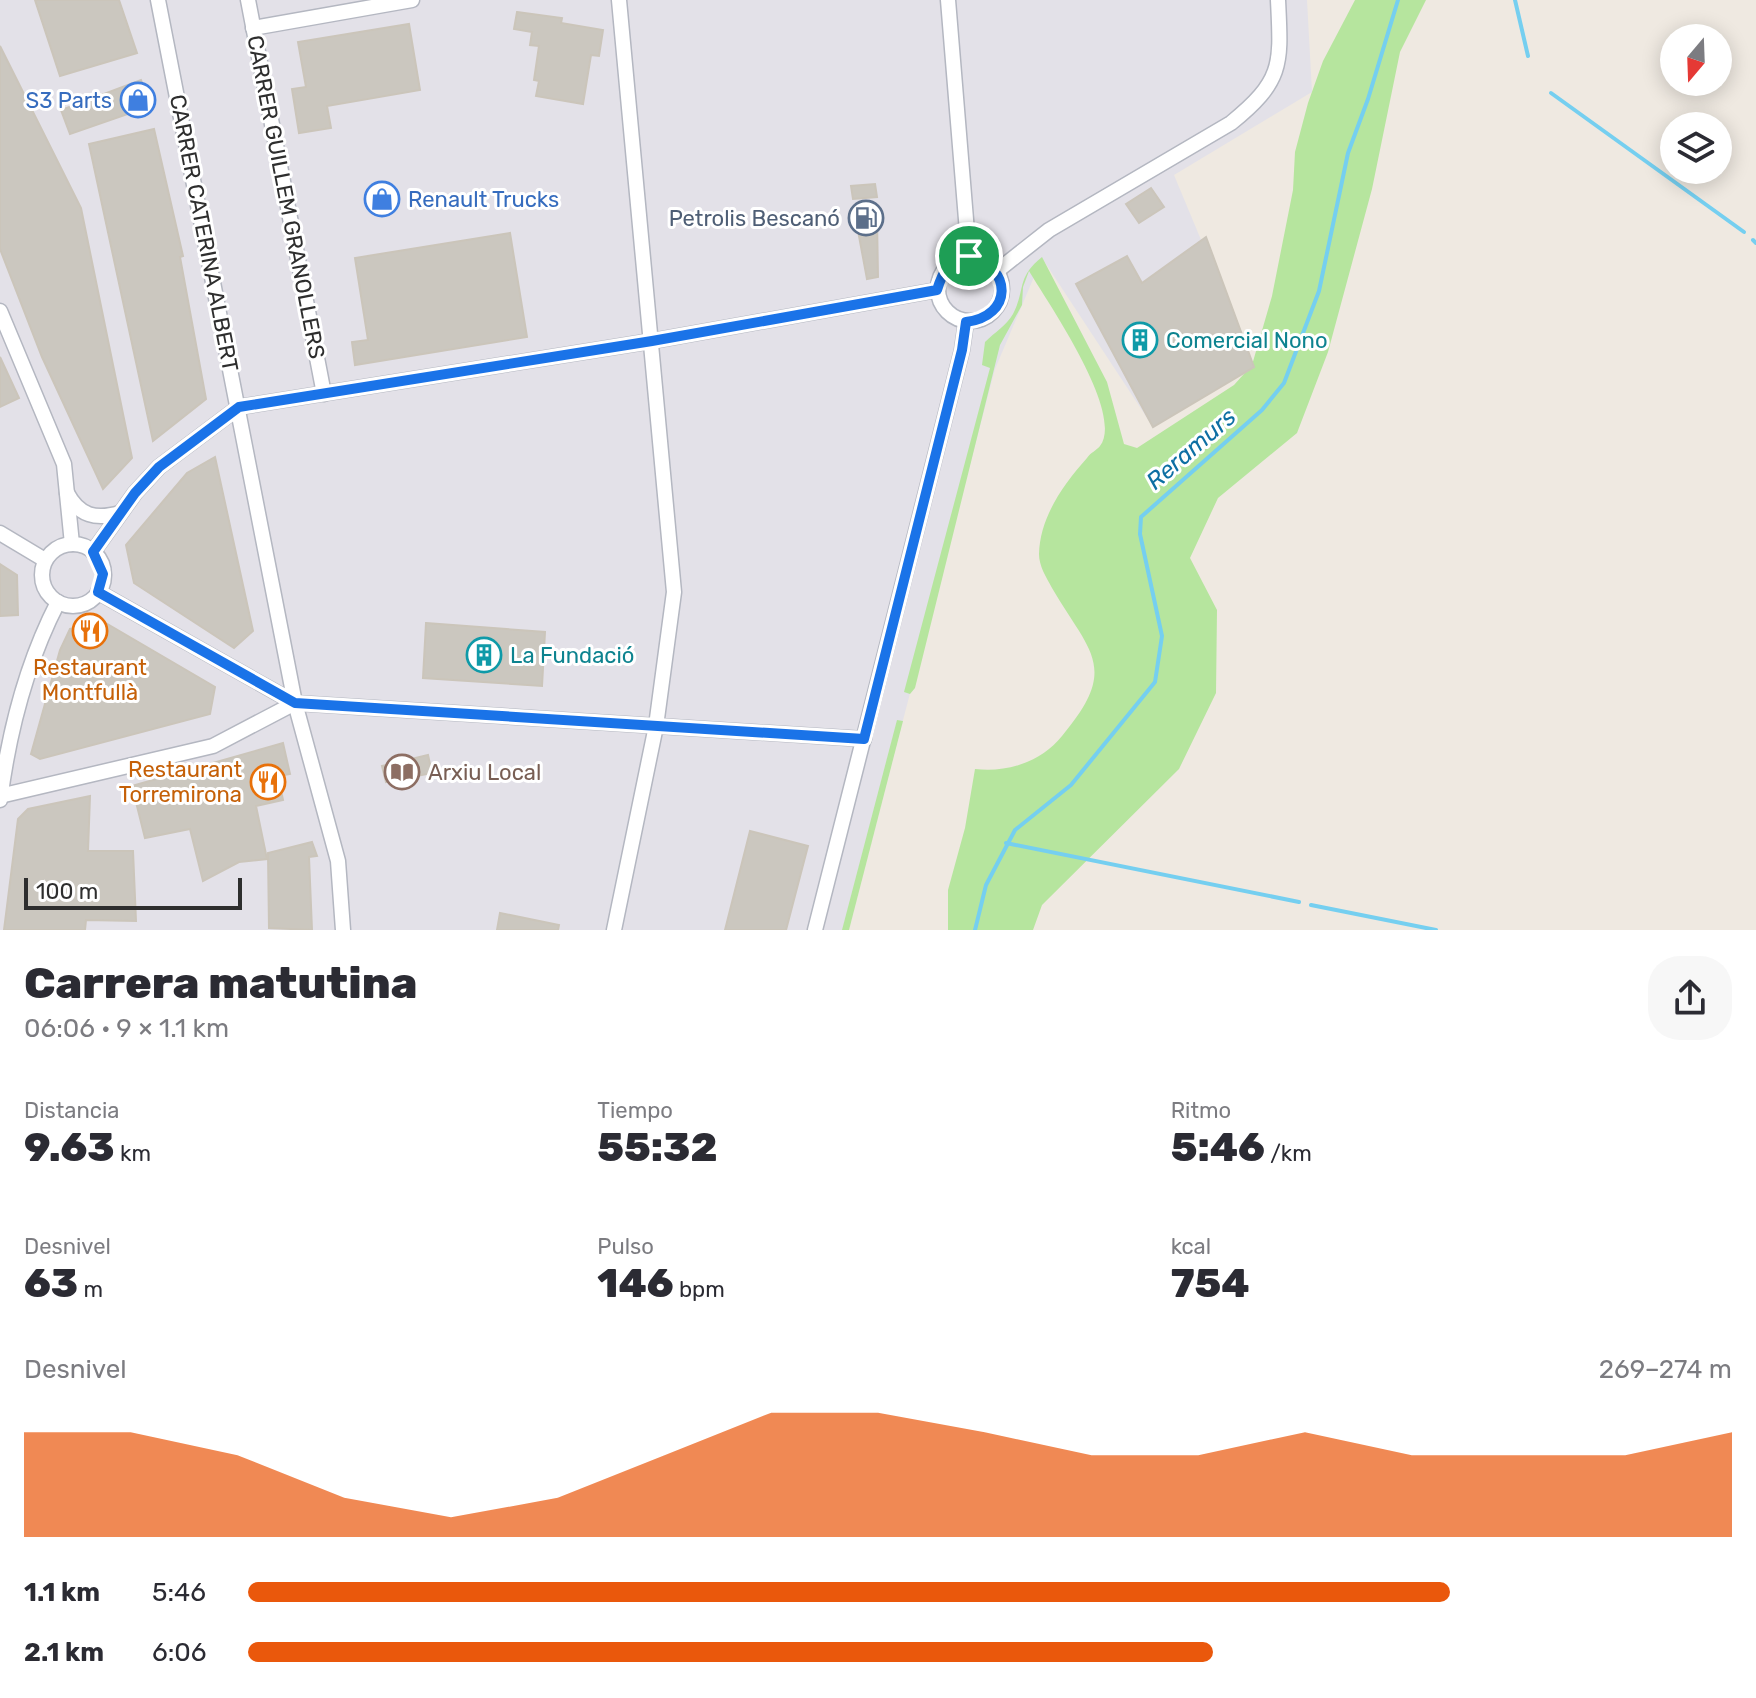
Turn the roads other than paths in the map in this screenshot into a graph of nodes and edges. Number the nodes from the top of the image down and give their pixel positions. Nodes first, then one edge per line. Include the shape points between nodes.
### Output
1 (158, 0) edge
2 (248, 0) edge
3 (412, 0) edge
4 (619, 0) edge
5 (948, 0) edge
6 (1278, 0) edge
7 (253, 28) junction
8 (969, 256) junction
9 (997, 271) junction
10 (937, 290) junction
11 (0, 311) edge
12 (966, 322) junction
13 (652, 341) junction
14 (324, 394) junction
15 (239, 407) junction
16 (65, 490) junction
17 (120, 513) junction
18 (0, 533) edge
19 (72, 544) junction
20 (93, 552) junction
21 (45, 560) junction
22 (98, 592) junction
23 (58, 602) junction
24 (295, 703) junction
25 (656, 726) junction
26 (864, 739) junction
27 (0, 798) edge
28 (343, 930) edge
29 (614, 930) edge
30 (815, 930) edge

1 - 15 street, CARRER CATERINA ALBERT
2 - 7 street, CARRER GUILLEM GRANOLLERS
3 - 7 street
4 - 13 street
5 - 8 street
6 - 9 street via 1278,67 1267,92 1231,123 1049,230
7 - 14 street, CARRER GUILLEM GRANOLLERS
8 - 9 street
8 - 10 street via 943,270
9 - 12 street via 1002,296 993,313
10 - 12 street via 947,313
10 - 13 street
11 - 16 street via 64,464
12 - 26 street
13 - 14 street
13 - 25 street via 674,592
14 - 15 street
15 - 17 street via 159,467
15 - 24 street, CARRER CATERINA ALBERT
16 - 17 street via 82,512 105,517
16 - 19 street
17 - 20 street
18 - 21 street
19 - 20 street
19 - 21 street via 54,550
20 - 22 street via 103,574
21 - 23 street via 42,579
22 - 23 street via 80,605
22 - 24 street
23 - 27 street via 26,679
24 - 25 street
24 - 27 street via 213,746
24 - 28 street, CARRER CATERINA ALBERT via 338,861
25 - 26 street
25 - 29 street
26 - 30 street

